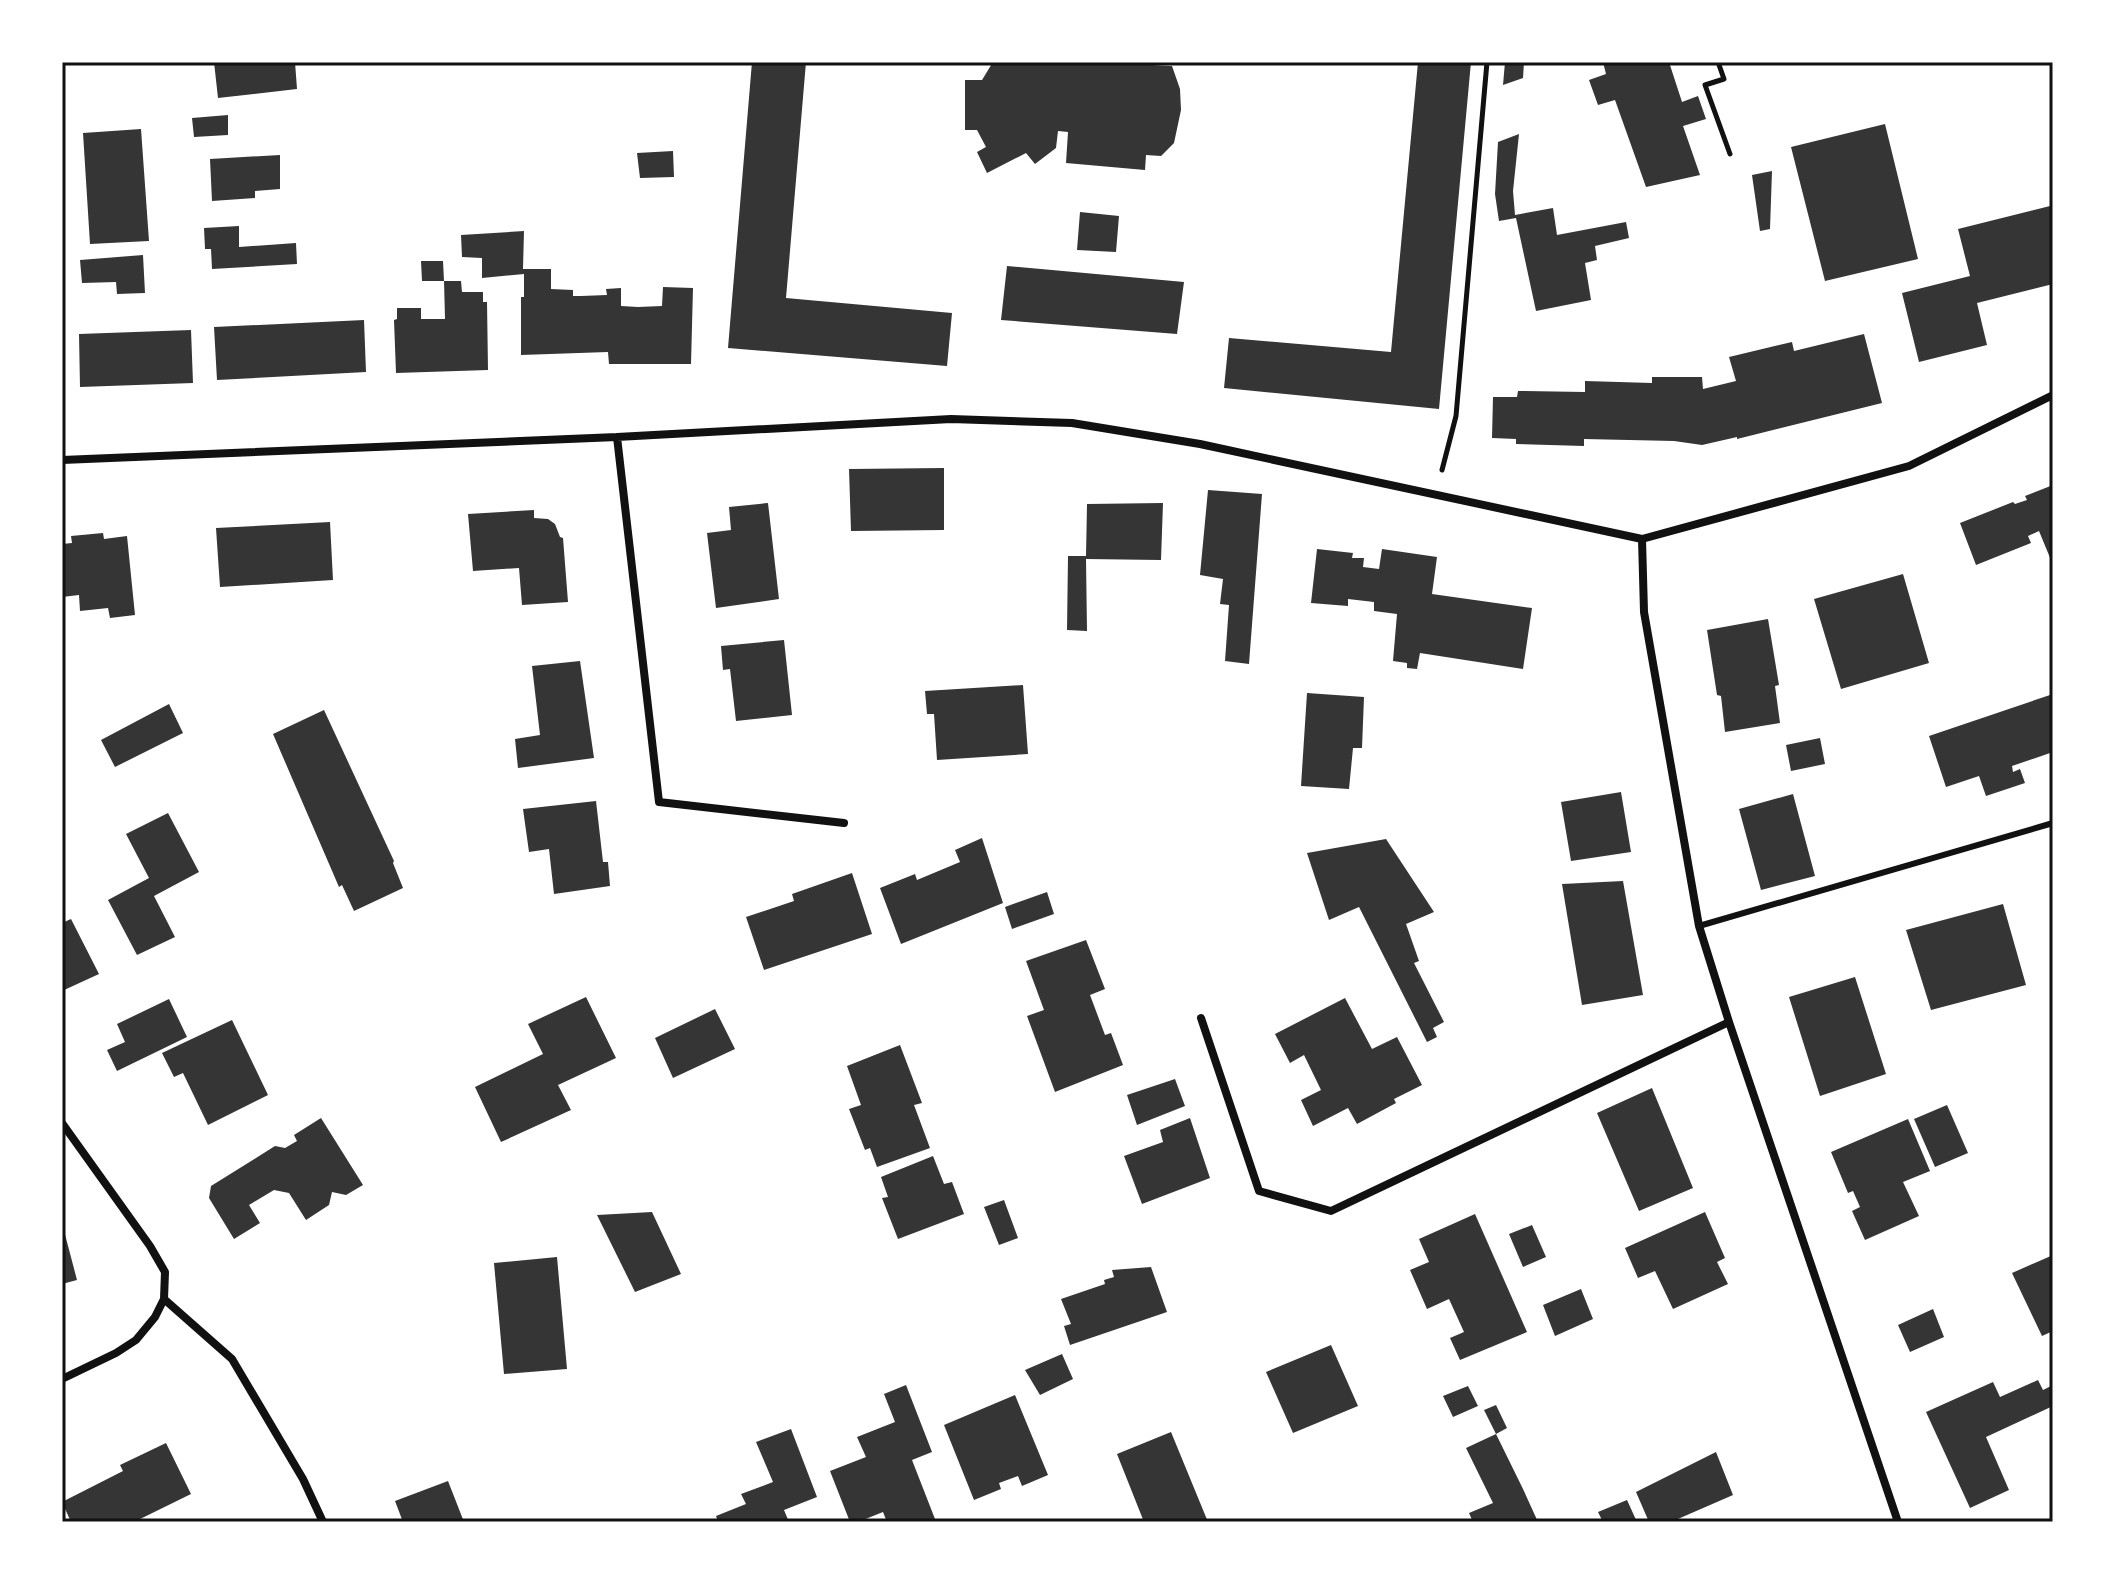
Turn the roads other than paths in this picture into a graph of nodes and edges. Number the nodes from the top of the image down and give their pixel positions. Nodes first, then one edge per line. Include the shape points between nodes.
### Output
1 (2053, 395) edge
2 (617, 437) junction
3 (62, 460) edge
4 (1642, 539) junction
5 (844, 823) dead end
6 (2053, 823) edge
7 (1699, 926) junction
8 (1201, 1018) dead end
9 (1729, 1022) junction
10 (62, 1123) edge
11 (164, 1299) junction
12 (62, 1379) edge
13 (323, 1522) edge
14 (1898, 1522) edge

1 - 4 street via 1909,466
2 - 3 street
2 - 4 street via 951,419 1072,423 1200,444
2 - 5 street via 659,802
4 - 7 street via 1644,612
6 - 7 lane
7 - 9 street
8 - 9 street via 1259,1191 1331,1211
9 - 14 street
10 - 11 street via 150,1246 165,1272
11 - 12 street via 136,1340
11 - 13 street via 232,1359

